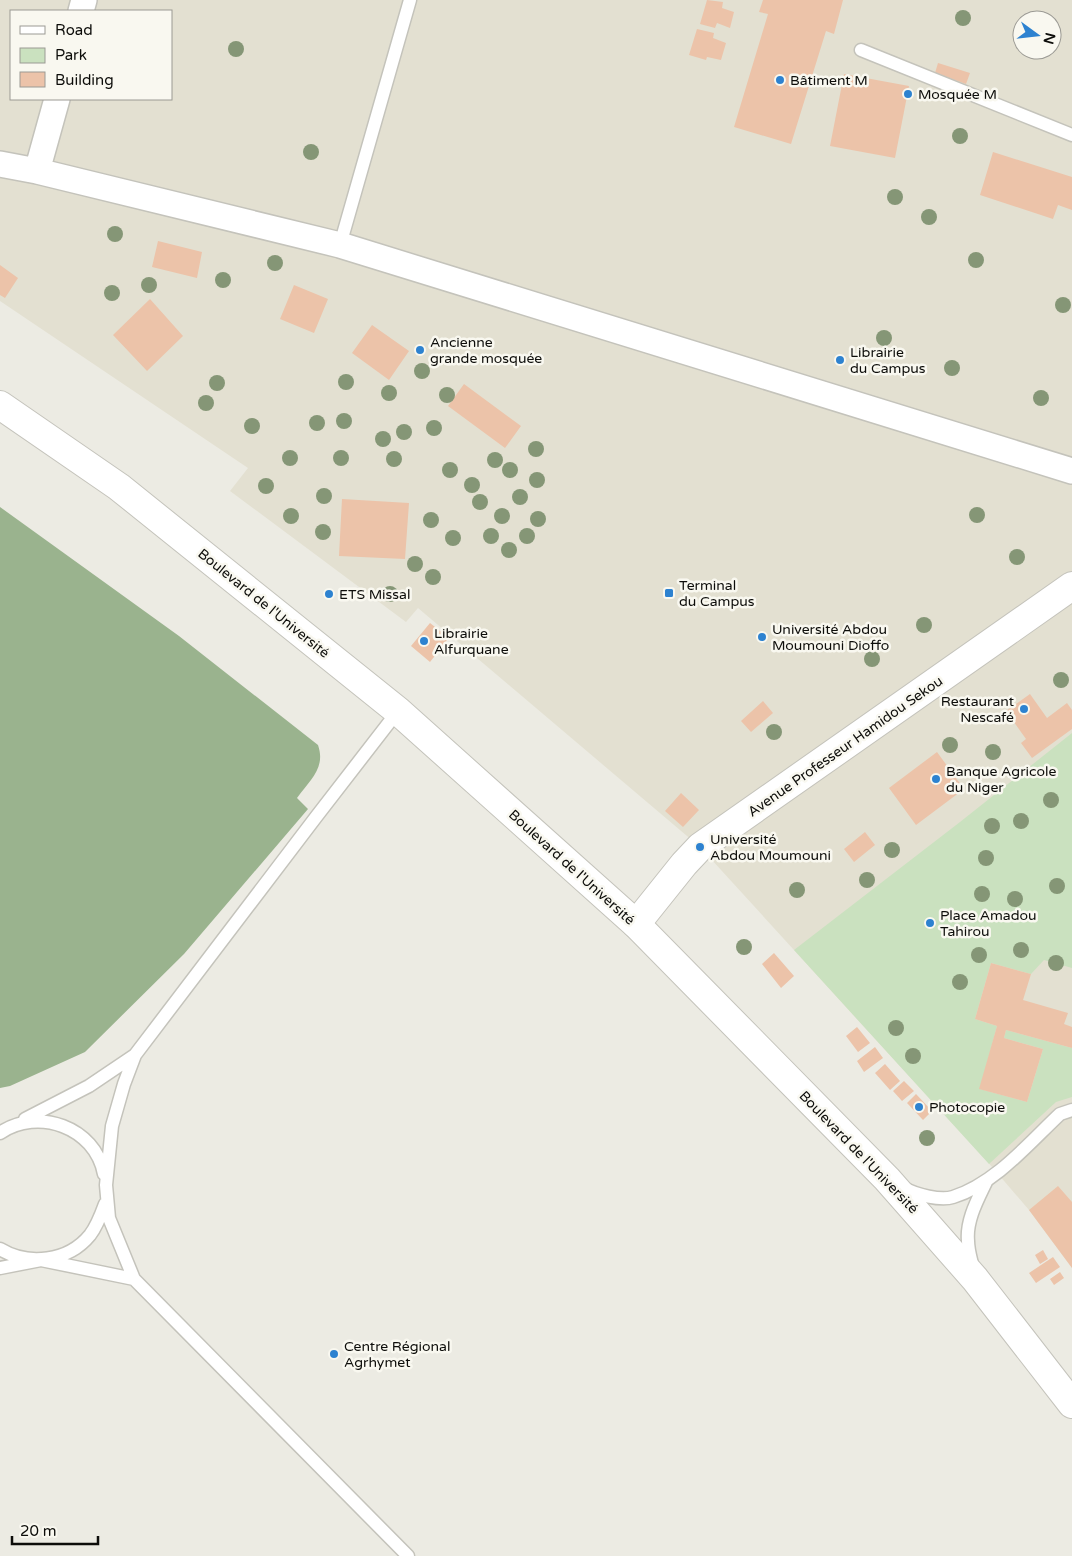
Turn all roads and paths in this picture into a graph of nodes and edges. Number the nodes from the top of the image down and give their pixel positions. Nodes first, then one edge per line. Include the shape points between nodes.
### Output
1 (410, 0) edge
2 (861, 50) dead end
3 (57, 100) edge
4 (1072, 135) edge
5 (0, 164) edge
6 (37, 171) junction
7 (340, 245) junction
8 (0, 405) edge
9 (1072, 471) edge
10 (1072, 586) edge
11 (398, 710) junction
12 (636, 924) junction
13 (136, 1055) junction
14 (1072, 1110) edge
15 (3, 1129) edge
16 (887, 1179) junction
17 (986, 1182) junction
18 (106, 1185) junction
19 (0, 1248) edge
20 (41, 1260) junction
21 (0, 1268) edge
22 (134, 1279) junction
23 (975, 1279) junction
24 (1072, 1404) edge
25 (408, 1556) edge

1 - 7 lane
2 - 4 lane
3 - 6 street
5 - 6 street
6 - 7 street
7 - 9 street
8 - 11 main road, Boulevard de l'Université via 119,487
10 - 12 main road, Avenue Professeur Hamidou Sekou via 700,848
11 - 12 main road, Boulevard de l'Université
11 - 13 lane
12 - 16 main road, Boulevard de l'Université
13 - 15 lane via 82,1090
13 - 18 lane via 112,1126
14 - 17 lane via 1060,1114
15 - 18 lane via 26,1121 42,1121 73,1130 96,1154
16 - 17 lane via 912,1193 939,1198 952,1198
16 - 23 main road, Boulevard de l'Université
17 - 23 lane via 976,1204 968,1240
18 - 20 lane via 99,1221 89,1236 59,1256
18 - 22 lane via 109,1218
19 - 20 lane via 24,1258
20 - 21 lane
20 - 22 lane
22 - 25 lane
23 - 24 main road, Boulevard de l'Université

